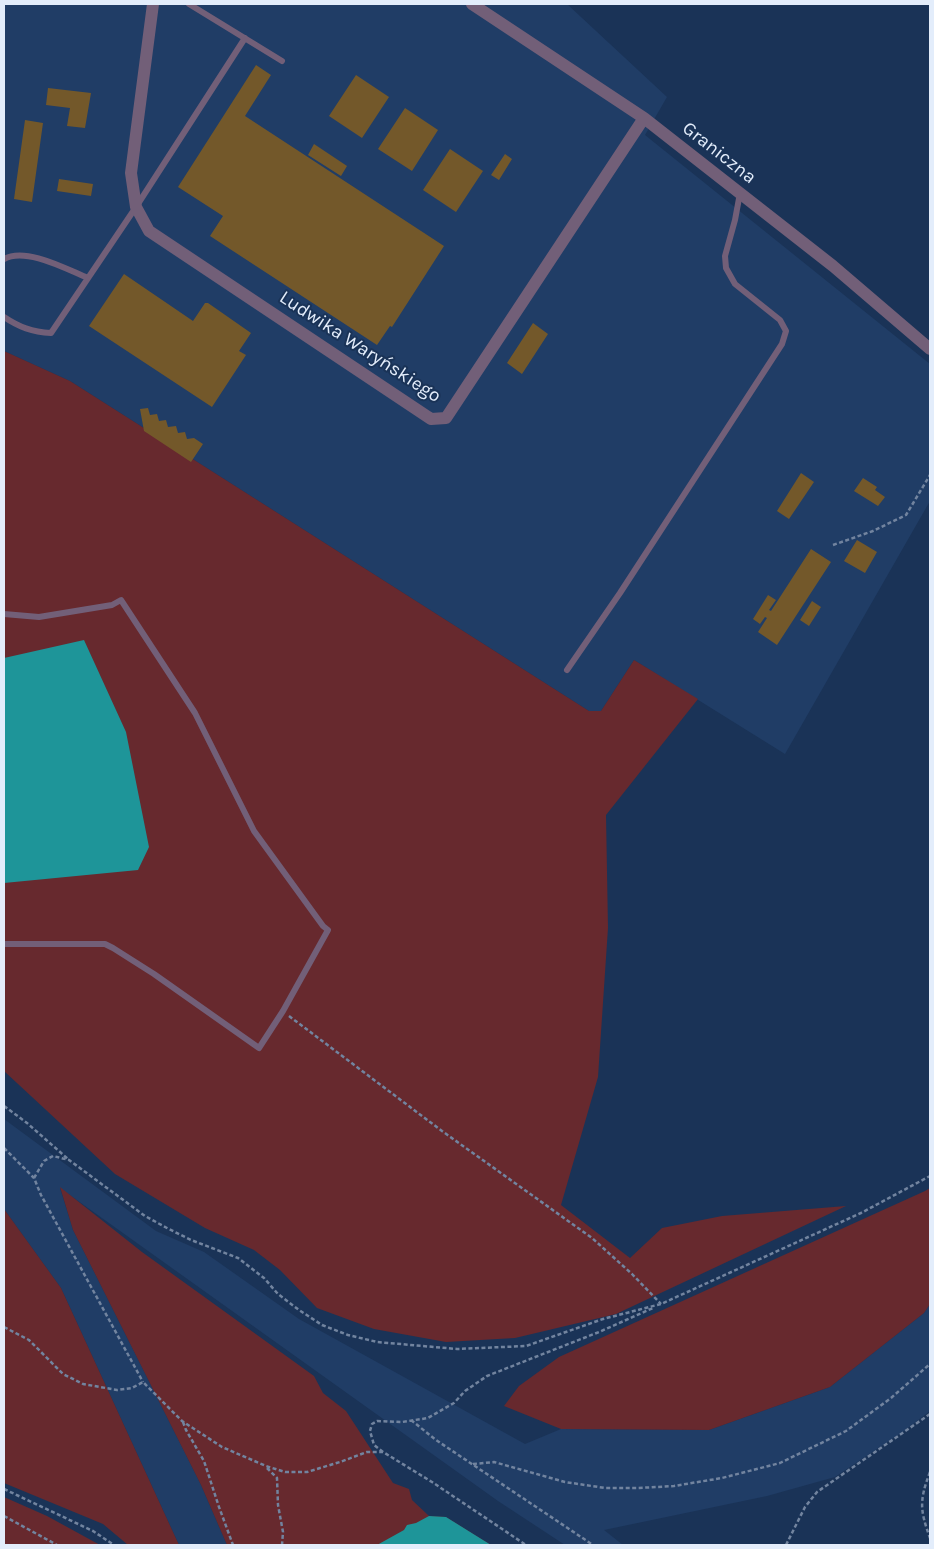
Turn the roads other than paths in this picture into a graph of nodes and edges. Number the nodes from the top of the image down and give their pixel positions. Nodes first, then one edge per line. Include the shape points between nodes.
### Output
1 (153, 4) edge
2 (189, 4) edge
3 (472, 4) edge
4 (245, 38) junction
5 (282, 61) dead end
6 (644, 118) junction
7 (740, 193) junction
8 (136, 207) junction
9 (4, 258) edge
10 (88, 278) junction
11 (4, 317) edge
12 (930, 350) edge
13 (4, 614) edge
14 (567, 670) dead end
15 (4, 944) edge

1 - 8 street, Ludwika Waryńskiego via 131,173
2 - 4 lane
3 - 6 street, Graniczna
4 - 5 lane
4 - 8 lane
6 - 7 street, Graniczna
6 - 8 street, Ludwika Waryńskiego via 446,418 430,420 149,231
7 - 12 street, Graniczna via 833,266
7 - 14 lane via 724,256 726,268 735,284 780,320 786,330 782,344
8 - 10 lane
9 - 10 lane via 23,255 39,258
10 - 11 lane via 51,333 20,327
13 - 15 lane via 39,617 112,605 121,600 195,713 254,831 328,930 259,1048 154,974 105,944

